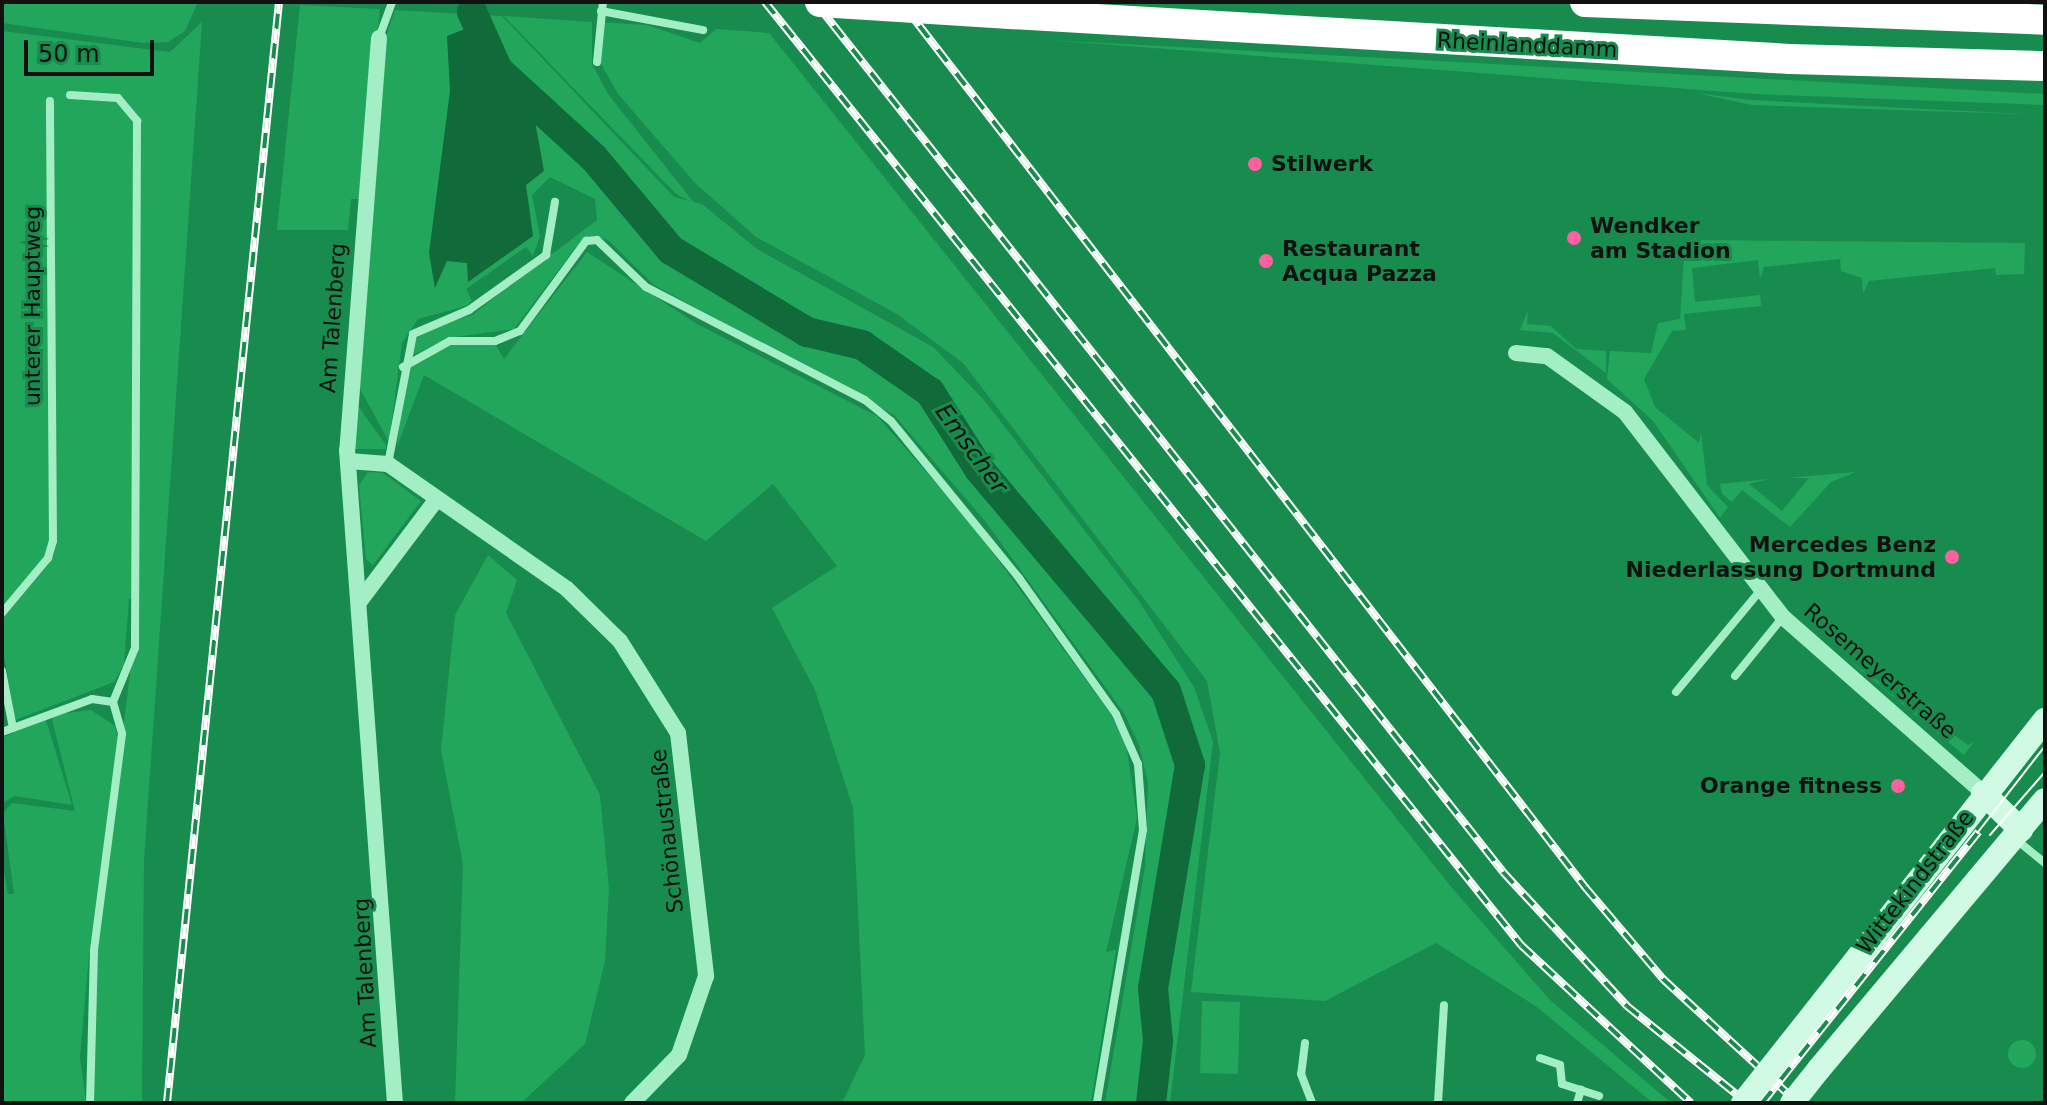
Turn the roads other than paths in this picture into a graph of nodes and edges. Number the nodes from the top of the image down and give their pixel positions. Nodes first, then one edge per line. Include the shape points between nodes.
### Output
1 (392, 2) edge
2 (820, 2) edge
3 (1585, 2) edge
4 (602, 7) edge
5 (2045, 20) edge
6 (703, 30) dead end
7 (379, 38) joint
8 (597, 62) dead end
9 (2045, 66) edge
10 (70, 95) dead end
11 (50, 101) dead end
12 (555, 202) dead end
13 (1516, 353) dead end
14 (403, 367) junction
15 (348, 461) junction
16 (388, 464) junction
17 (437, 499) junction
18 (1760, 591) junction
19 (360, 601) junction
20 (2, 613) edge
21 (1783, 617) junction
22 (2, 671) edge
23 (1735, 676) dead end
24 (1676, 692) dead end
25 (113, 702) junction
26 (2045, 720) edge
27 (13, 728) junction
28 (2, 732) edge
29 (1983, 793) junction
30 (2045, 800) edge
31 (2018, 834) junction
32 (2045, 863) edge
33 (1444, 1005) dead end
34 (1305, 1043) dead end
35 (1540, 1058) dead end
36 (1581, 1090) junction
37 (1599, 1096) dead end
38 (90, 1103) edge
39 (395, 1103) edge
40 (632, 1103) edge
41 (1097, 1103) edge
42 (1312, 1103) edge
43 (1438, 1103) edge
44 (1577, 1103) edge
45 (1743, 1103) edge
46 (1792, 1103) edge

1 - 7 lane
2 - 9 highway, Rheinlanddamm, bridge via 1776,59
3 - 5 highway, Rheinlanddamm
4 - 6 lane via 672,30
4 - 8 lane
7 - 15 street, Am Talenberg
10 - 25 lane via 118,98 137,121 135,648
11 - 20 lane, unterer Hauptweg via 48,558
12 - 14 lane via 546,255 469,310 423,324 407,344
13 - 18 street, Rosemeyerstraße via 1547,356 1625,412
14 - 16 lane
14 - 41 lane via 450,341 495,341 520,331 586,241 597,240 646,287 865,400 891,421 1029,591 1116,714 1138,764 1143,830
15 - 16 street
15 - 19 street, Am Talenberg
16 - 17 street, Schönaustraße
17 - 19 street
17 - 40 street, Schönaustraße via 578,600 620,641 678,733 706,976 679,1055
18 - 21 street, Rosemeyerstraße
18 - 24 lane
19 - 39 street, Am Talenberg
21 - 23 lane
21 - 29 street, Rosemeyerstraße
22 - 27 lane
25 - 27 lane via 92,699
25 - 38 lane via 122,734 94,951
26 - 29 main road, Wittekindstraße
27 - 28 lane
29 - 31 main road
29 - 45 main road, Wittekindstraße, bridge
30 - 31 main road, Wittekindstraße
31 - 32 lane
31 - 46 main road, Wittekindstraße, bridge
33 - 43 lane
34 - 42 lane via 1301,1074
35 - 36 lane via 1560,1065 1562,1084
36 - 37 lane
36 - 44 lane

